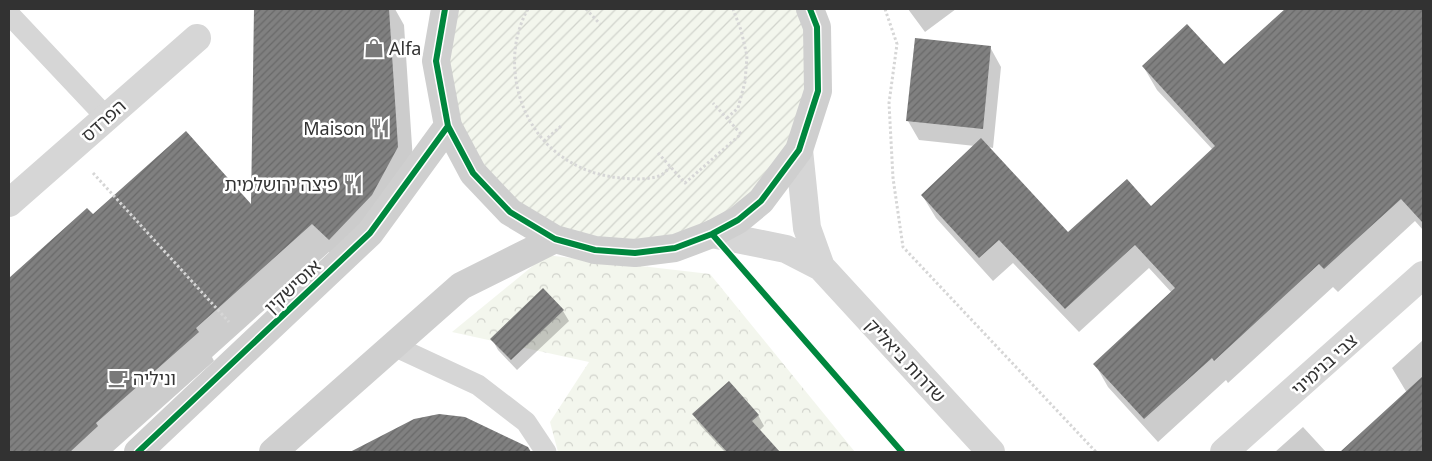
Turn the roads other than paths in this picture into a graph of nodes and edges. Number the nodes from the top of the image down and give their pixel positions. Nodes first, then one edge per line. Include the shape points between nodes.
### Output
1 (445, 9) edge
2 (810, 9) edge
3 (9, 14) edge
4 (197, 38) dead end
5 (106, 117) junction
6 (448, 126) junction
7 (799, 150) junction
8 (9, 203) edge
9 (712, 234) junction
10 (555, 239) junction
11 (821, 267) junction
12 (1423, 275) edge
13 (394, 346) junction
14 (138, 452) edge
15 (274, 452) edge
16 (546, 452) edge
17 (991, 452) edge
18 (1224, 452) edge

1 - 6 street via 436,61
2 - 7 street via 817,27 818,90
3 - 5 lane
4 - 5 street, הפרדס
5 - 8 street, הפרדס
6 - 10 street via 473,173 510,212
6 - 14 street, אוסישקין via 370,233
7 - 9 street via 762,201 738,220
7 - 11 street, שדרות ביאליק via 807,228
9 - 10 street via 675,248 635,253 594,250
9 - 11 street, שדרות ביאליק via 786,249
10 - 13 street via 461,286
11 - 17 street, שדרות ביאליק
12 - 18 street, צבי בנימיני
13 - 15 street
13 - 16 lane via 478,385 526,422

